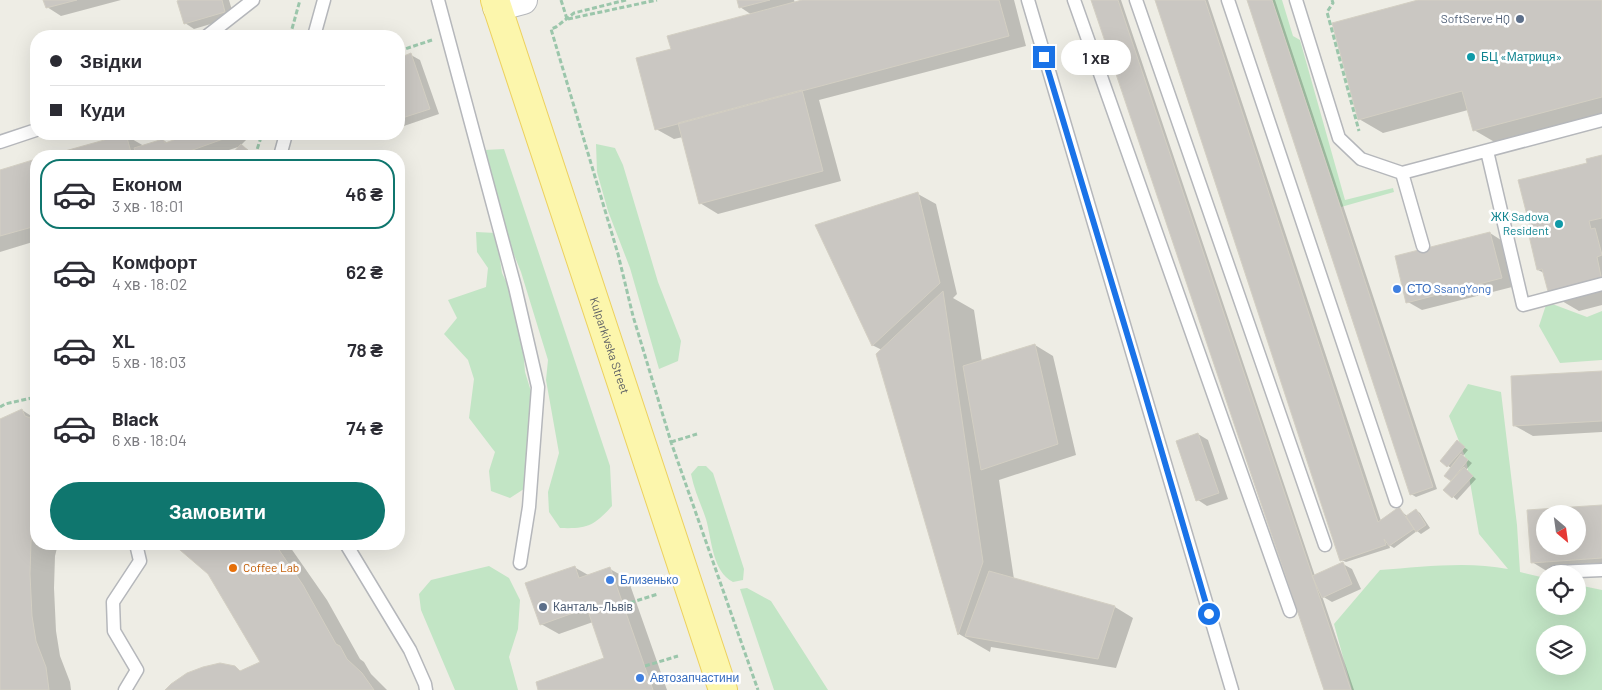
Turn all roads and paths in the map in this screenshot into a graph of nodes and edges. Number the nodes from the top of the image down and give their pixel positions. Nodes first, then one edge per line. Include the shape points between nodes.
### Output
1 (253, 0) edge
2 (300, 0) edge
3 (324, 0) edge
4 (438, 0) edge
5 (523, 0) edge
6 (561, 0) edge
7 (626, 0) edge
8 (657, 0) edge
9 (1028, 0) edge
10 (1074, 0) edge
11 (1136, 0) edge
12 (1228, 0) edge
13 (1296, 0) edge
14 (1332, 0) edge
15 (496, 4) edge
16 (567, 20) junction
17 (215, 30) edge
18 (292, 30) edge
19 (316, 30) edge
20 (1602, 120) edge
21 (30, 132) edge
22 (0, 142) edge
23 (1487, 151) junction
24 (1361, 159) junction
25 (1402, 173) junction
26 (1424, 246) dead end
27 (1602, 284) edge
28 (30, 398) edge
29 (0, 408) edge
30 (697, 434) dead end
31 (671, 442) junction
32 (1396, 501) dead end
33 (1325, 545) dead end
34 (137, 550) edge
35 (350, 550) edge
36 (520, 563) dead end
37 (1602, 570) edge
38 (1586, 571) edge
39 (658, 594) dead end
40 (623, 605) dead end
41 (1290, 611) dead end
42 (678, 656) dead end
43 (645, 666) dead end
44 (125, 690) edge
45 (426, 690) edge
46 (723, 690) edge
47 (758, 690) edge
48 (1232, 690) edge

1 - 17 lane
2 - 18 path
3 - 19 lane
4 - 36 lane via 515,286 538,387 529,507
5 - 15 street
6 - 16 path
7 - 16 path via 574,13
8 - 16 path
9 - 48 lane
10 - 41 lane
11 - 33 lane
12 - 32 lane
13 - 24 lane via 1339,138
14 - 24 path via 1327,12 1362,146
15 - 46 main road, Kulparkivska Street
16 - 31 path via 551,29
20 - 23 lane
21 - 22 lane
23 - 25 lane
23 - 27 lane via 1523,305
24 - 25 lane
25 - 26 lane
28 - 29 path
30 - 31 path
31 - 47 path
34 - 44 lane via 140,561 113,602 114,631 137,670
35 - 45 lane via 410,650
37 - 38 lane
39 - 40 path
42 - 43 path

